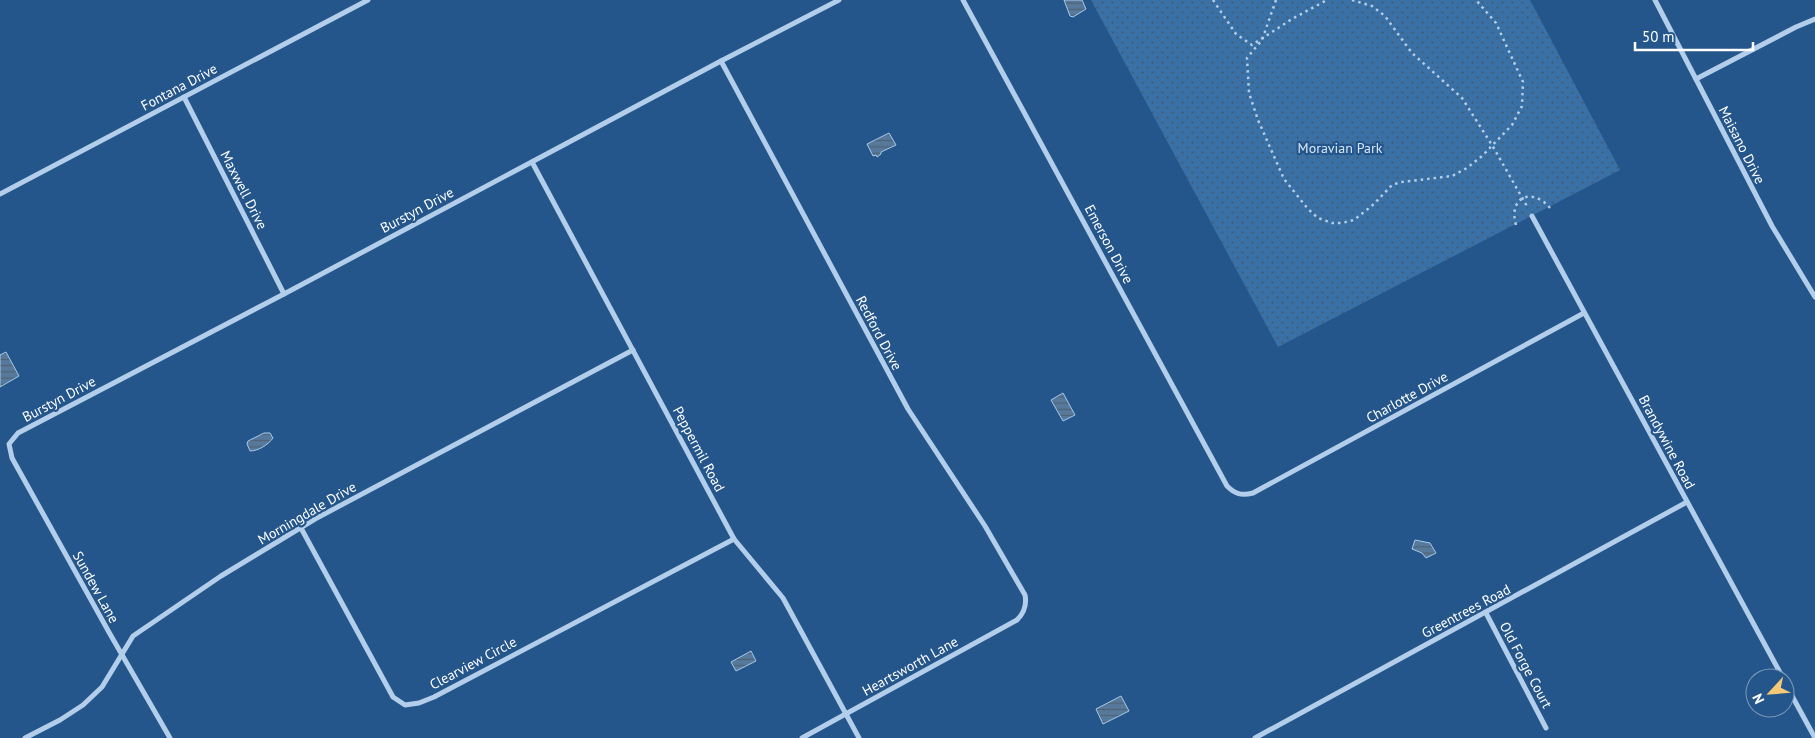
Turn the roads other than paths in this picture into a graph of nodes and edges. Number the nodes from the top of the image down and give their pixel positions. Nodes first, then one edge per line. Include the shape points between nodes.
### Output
1 (368, 0) edge
2 (839, 0) edge
3 (964, 0) edge
4 (1655, 0) edge
5 (1815, 19) edge
6 (720, 61) junction
7 (1696, 79) junction
8 (184, 97) junction
9 (532, 162) junction
10 (0, 194) edge
11 (1532, 216) road end
12 (284, 294) junction
13 (1815, 296) edge
14 (1584, 313) junction
15 (632, 350) junction
16 (9, 444) joint
17 (1239, 495) joint
18 (1687, 502) junction
19 (301, 528) junction
20 (734, 539) junction
21 (1025, 608) joint
22 (1486, 613) junction
23 (122, 655) junction
24 (1777, 668) edge
25 (1795, 701) edge
26 (846, 714) junction
27 (1546, 728) dead end
28 (25, 738) edge
29 (170, 738) edge
30 (802, 738) edge
31 (859, 738) edge
32 (1255, 738) edge
33 (1815, 738) edge

1 - 8 street, Fontana Drive
2 - 6 street, Burstyn Drive
3 - 17 street, Emerson Drive via 1227,486
4 - 7 street, Maisano Drive
5 - 7 street
6 - 9 street, Burstyn Drive
6 - 21 street, Redford Drive via 908,409 985,526 1025,595
7 - 13 street, Maisano Drive via 1772,226
8 - 10 street, Fontana Drive
8 - 12 street, Maxwell Drive
9 - 12 street, Burstyn Drive
9 - 15 street, Peppermil Road
11 - 14 street, Brandywine Road
12 - 16 street, Burstyn Drive via 18,433
14 - 17 street, Charlotte Drive via 1253,493
14 - 18 street, Brandywine Road
15 - 19 street, Morningdale Drive
15 - 20 street, Peppermil Road
16 - 23 street, Sundew Lane via 12,458
18 - 22 street, Greentrees Road
18 - 24 street, Brandywine Road
19 - 20 street, Clearview Circle via 393,697 405,705 434,697
19 - 23 street, Morningdale Drive via 221,576 133,636
20 - 26 street, Peppermil Road via 783,598
21 - 26 street, Heartsworth Lane via 1016,620
22 - 27 street, Old Forge Court
22 - 32 street, Greentrees Road
23 - 28 street, Morningdale Drive via 102,687 83,705
23 - 29 street, Sundew Lane
25 - 33 street
26 - 30 street, Heartsworth Lane
26 - 31 street, Peppermil Road

